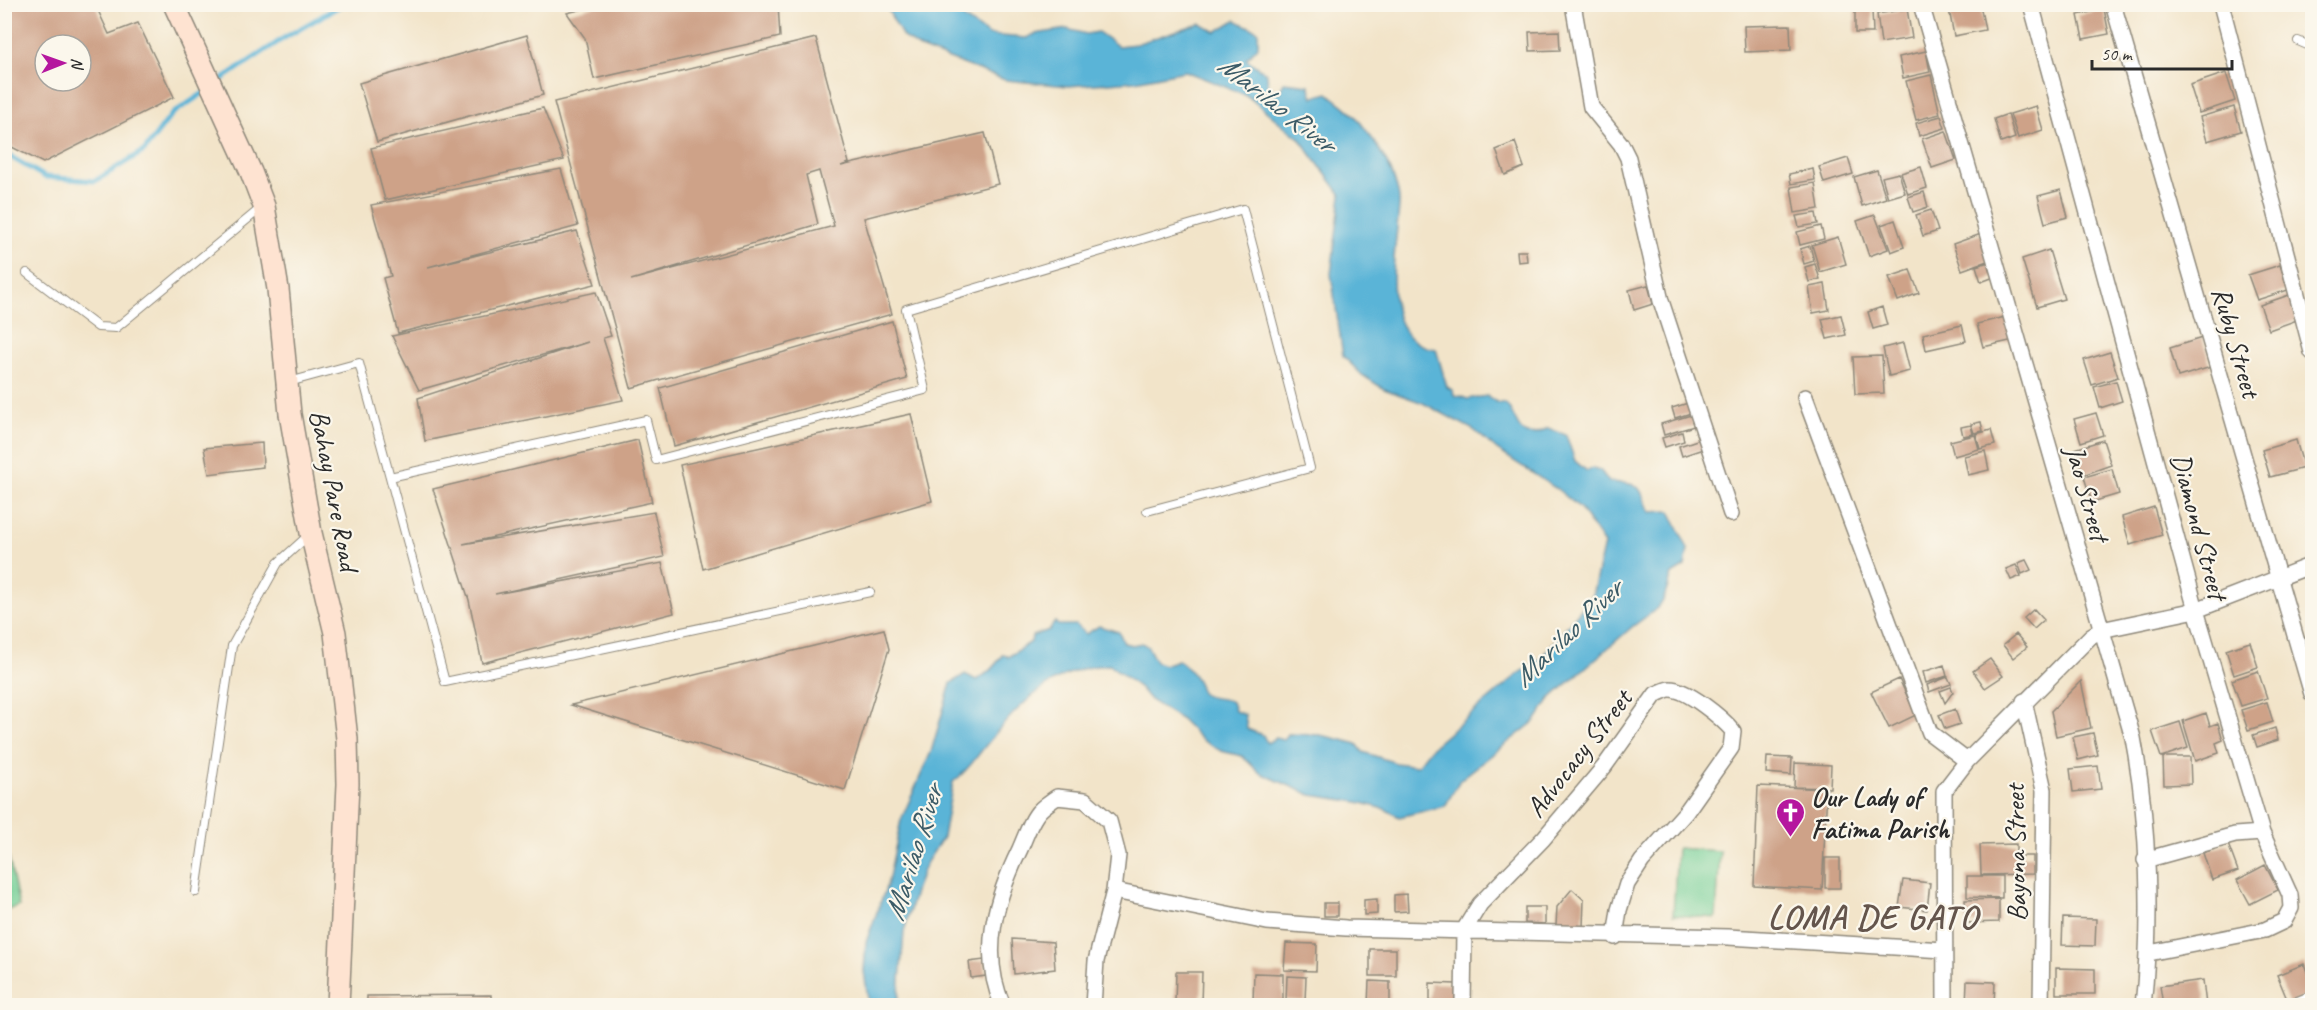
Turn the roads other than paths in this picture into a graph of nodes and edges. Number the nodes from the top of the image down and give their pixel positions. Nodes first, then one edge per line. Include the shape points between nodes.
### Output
1 (174, 4) edge
2 (1573, 4) edge
3 (1921, 4) edge
4 (2031, 4) edge
5 (2113, 4) edge
6 (2221, 4) edge
7 (2298, 41) dead end
8 (2313, 47) edge
9 (264, 206) junction
10 (27, 273) dead end
11 (2313, 352) edge
12 (287, 382) junction
13 (1805, 397) dead end
14 (390, 477) junction
15 (1148, 511) dead end
16 (1731, 514) dead end
17 (311, 533) junction
18 (2313, 565) edge
19 (2278, 576) junction
20 (870, 592) dead end
21 (2196, 610) junction
22 (2101, 630) junction
23 (2313, 694) edge
24 (2024, 701) junction
25 (1967, 761) junction
26 (2262, 833) junction
27 (2145, 860) junction
28 (1114, 891) junction
29 (196, 892) dead end
30 (1464, 930) junction
31 (1615, 937) junction
32 (1944, 950) junction
33 (2149, 953) junction
34 (2313, 999) edge
35 (338, 1005) edge
36 (1003, 1005) edge
37 (1093, 1005) edge
38 (1463, 1005) edge
39 (1945, 1005) edge
40 (2041, 1005) edge
41 (2143, 1005) edge
42 (2295, 1005) edge

1 - 9 main road, Bahay Pare Road
2 - 16 street via 1591,107 1628,158 1661,301
3 - 22 street, Jao Street
4 - 21 street, Diamond Street
5 - 19 street, Ruby Street
6 - 11 street
7 - 8 lane
9 - 10 lane via 116,328 98,327
9 - 12 main road, Bahay Pare Road via 278,289
12 - 14 lane via 359,363
12 - 17 main road, Bahay Pare Road
13 - 25 street via 1930,733
14 - 15 lane via 646,420 656,460 925,390 906,309 1243,208 1310,468
14 - 20 lane via 446,682
17 - 29 lane via 278,563 232,646
17 - 35 main road, Bahay Pare Road via 336,633 347,739
18 - 19 street
19 - 21 street
19 - 23 street, Ruby Street
21 - 22 street
21 - 26 street, Diamond Street
22 - 24 street
22 - 27 street, Jao Street via 2133,738 2141,780
24 - 25 street
24 - 40 street, Bayona Street via 2044,790
25 - 32 street via 1944,791
26 - 27 street via 2235,835
26 - 33 street, Diamond Street via 2290,895 2291,908 2284,921 2265,930
27 - 33 street, Jao Street
28 - 30 street via 1267,922
28 - 36 street via 1118,855 1109,820 1085,800 1057,797 1036,814 993,917 990,952
28 - 37 street via 1096,961
30 - 31 street
30 - 31 street, Advocacy Street via 1480,904 1543,840 1604,767 1656,694 1669,689 1682,692 1723,719 1733,731 1731,748 1686,812 1627,884 1618,910
30 - 38 street
31 - 32 street via 1728,937
32 - 39 street
33 - 41 street, Jao Street
34 - 42 street

